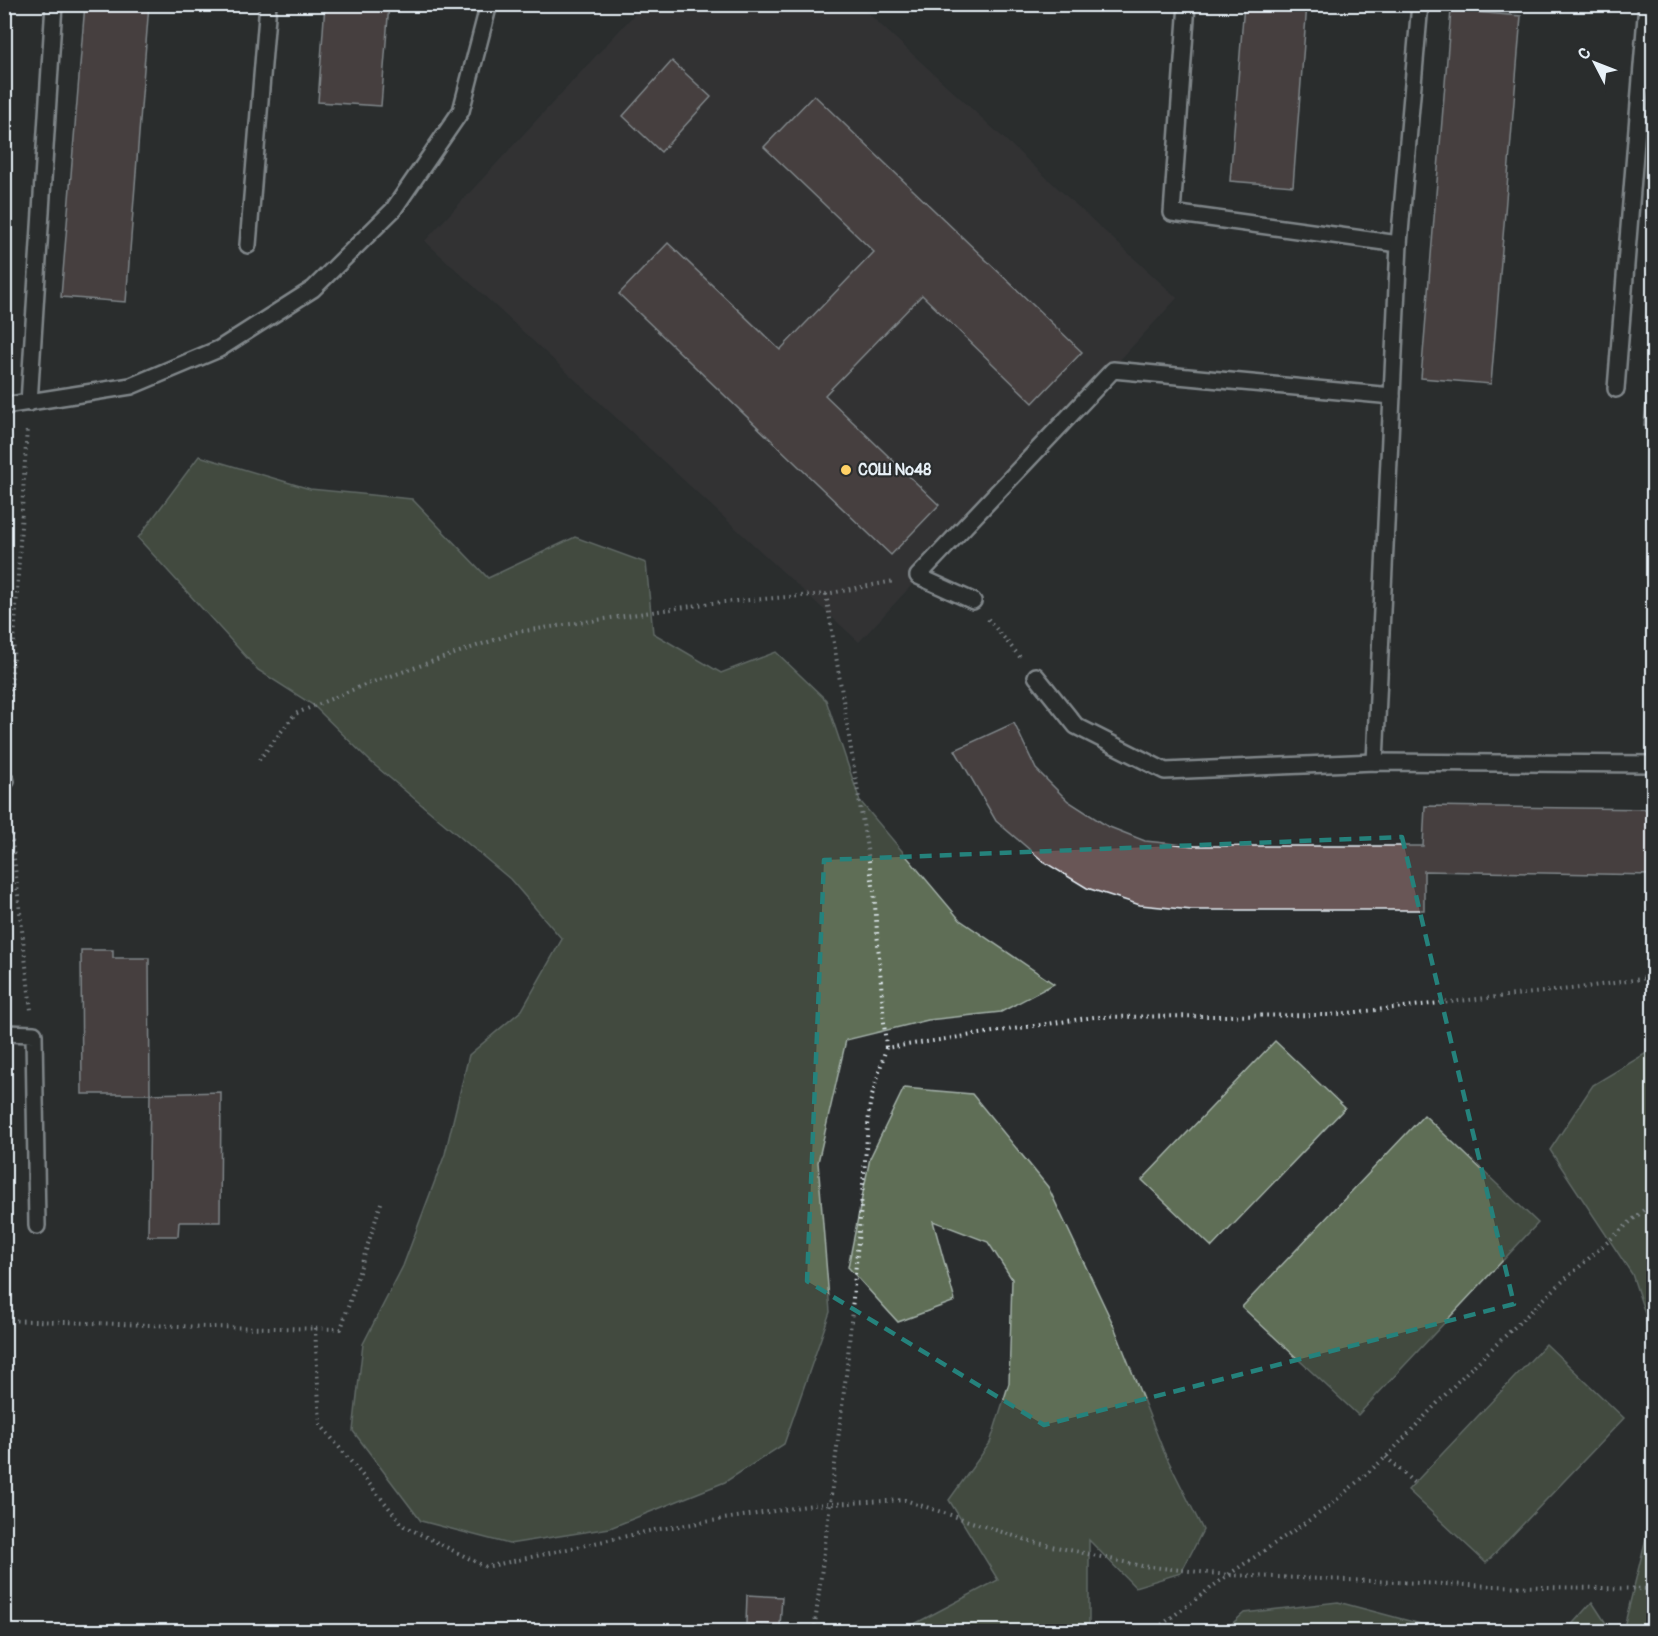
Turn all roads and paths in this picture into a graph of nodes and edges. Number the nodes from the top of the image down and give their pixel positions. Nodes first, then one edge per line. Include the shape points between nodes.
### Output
1 (54, 4) edge
2 (268, 4) edge
3 (489, 4) edge
4 (1187, 4) edge
5 (1420, 4) edge
6 (1647, 4) edge
7 (1399, 244) junction
8 (248, 245) dead end
9 (1616, 388) dead end
10 (1392, 396) junction
11 (29, 404) junction
12 (4, 406) edge
13 (918, 576) junction
14 (826, 594) junction
15 (973, 601) joint
16 (1036, 676) joint
17 (259, 760) dead end
18 (1375, 762) junction
19 (1653, 764) edge
20 (5, 781) edge
21 (1653, 978) edge
22 (4, 1033) edge
23 (34, 1034) junction
24 (886, 1048) junction
25 (1653, 1202) edge
26 (381, 1203) dead end
27 (37, 1226) dead end
28 (4, 1320) edge
29 (315, 1328) junction
30 (1386, 1457) junction
31 (1414, 1483) dead end
32 (828, 1504) junction
33 (1228, 1575) junction
34 (1653, 1589) edge
35 (814, 1632) edge
36 (1152, 1632) edge

1 - 11 lane
2 - 8 lane
3 - 11 lane via 461,111 393,210 314,289 219,349 131,386
4 - 7 lane via 1172,213
5 - 7 lane
6 - 9 lane
7 - 10 lane
10 - 13 lane via 1113,370
10 - 18 lane
11 - 12 lane
11 - 20 path
13 - 14 path
13 - 15 lane
14 - 17 path via 712,603 517,632 359,687 295,714
14 - 24 path via 874,892
15 - 16 path
16 - 18 lane via 1076,726 1165,771
18 - 19 lane
20 - 23 path
21 - 24 path via 1329,1015 1094,1017
22 - 23 lane
23 - 27 lane
24 - 32 path via 870,1103 847,1367
25 - 30 path via 1481,1359
26 - 29 path via 341,1329
28 - 29 path
29 - 32 path via 320,1424 404,1526 486,1567 654,1530
30 - 31 path
30 - 33 path via 1327,1508
32 - 33 path via 905,1500 1029,1541 1142,1566
32 - 35 path
33 - 34 path
33 - 36 path

